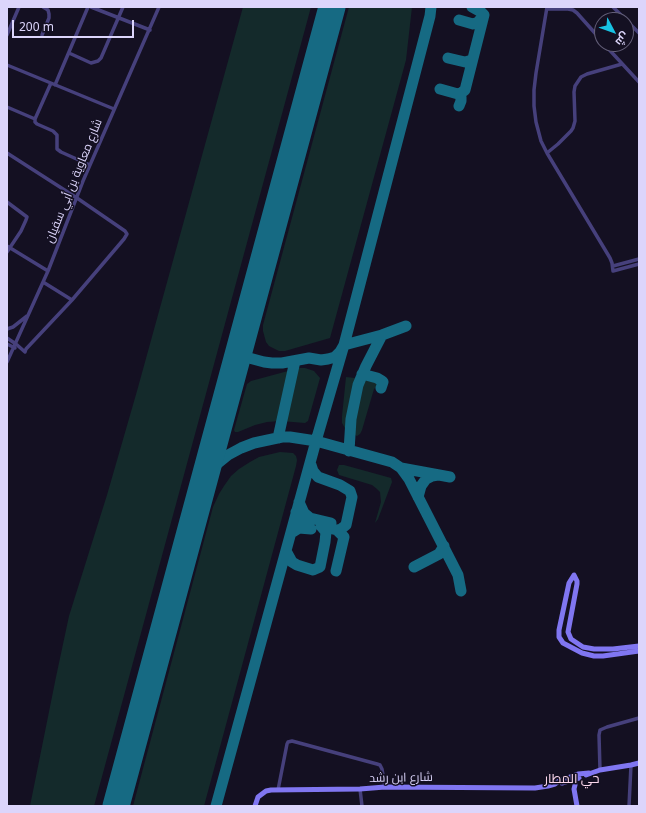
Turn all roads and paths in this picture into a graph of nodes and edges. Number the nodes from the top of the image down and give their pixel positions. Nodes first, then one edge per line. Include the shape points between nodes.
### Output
1 (19, 7) edge
2 (43, 7) edge
3 (88, 7) edge
4 (91, 7) edge
5 (123, 7) edge
6 (159, 7) edge
7 (613, 7) edge
8 (547, 8) edge
9 (118, 18) junction
10 (150, 30) junction
11 (594, 32) edge
12 (639, 33) edge
13 (7, 35) edge
14 (42, 35) dead end
15 (611, 52) edge
16 (69, 53) junction
17 (622, 64) junction
18 (7, 65) edge
19 (639, 82) edge
20 (53, 84) junction
21 (7, 107) edge
22 (114, 109) junction
23 (35, 119) junction
24 (7, 153) edge
25 (546, 153) junction
26 (90, 165) junction
27 (77, 198) junction
28 (7, 202) edge
29 (8, 249) edge
30 (639, 259) edge
31 (639, 264) edge
32 (613, 266) junction
33 (48, 271) junction
34 (43, 282) junction
35 (72, 300) junction
36 (29, 314) junction
37 (7, 329) edge
38 (7, 338) edge
39 (7, 344) edge
40 (15, 346) junction
41 (7, 362) edge
42 (639, 646) edge
43 (584, 647) junction
44 (604, 649) junction
45 (618, 651) junction
46 (639, 651) edge
47 (582, 653) junction
48 (597, 656) junction
49 (639, 718) edge
50 (639, 763) edge
51 (631, 765) junction
52 (600, 770) junction
53 (572, 779) junction
54 (385, 787) junction
55 (360, 789) junction
56 (278, 790) junction
57 (255, 806) edge
58 (362, 806) edge
59 (577, 806) edge
60 (629, 806) edge

1 - 13 street
2 - 14 street via 48,10 49,18
3 - 16 street
4 - 9 street
5 - 9 street
6 - 10 street, شارع معاوية بن أبي سفيان
7 - 12 street
8 - 11 street via 573,10
8 - 25 street via 534,98 537,128
9 - 10 street
9 - 16 street via 98,61 91,63
10 - 22 street, شارع معاوية بن أبي سفيان
15 - 17 street
16 - 20 street
17 - 19 street
17 - 25 street via 581,77 574,92 575,121 572,131
18 - 20 street
20 - 22 street
20 - 23 street
21 - 23 street
22 - 26 street, شارع معاوية بن أبي سفيان
23 - 26 street via 37,124 57,135 57,149
24 - 27 street
25 - 32 street
26 - 27 street, شارع معاوية بن أبي سفيان
27 - 33 street, شارع معاوية بن أبي سفيان
27 - 35 street via 127,234
28 - 29 street via 26,218
29 - 33 street
30 - 32 street
31 - 32 street via 613,271
33 - 34 street, شارع معاوية بن أبي سفيان
34 - 35 street
34 - 36 street, شارع معاوية بن أبي سفيان
35 - 40 street via 25,352
36 - 37 street
36 - 40 street, شارع معاوية بن أبي سفيان
38 - 40 street
39 - 40 street
40 - 41 street, شارع معاوية بن أبي سفيان
42 - 45 street
43 - 44 street
43 - 47 street
43 - 47 street via 571,639 568,632 577,584 574,575 569,583 559,637 563,643
44 - 45 street
44 - 48 street via 595,653
45 - 46 street
45 - 48 street
47 - 48 street
49 - 52 street via 600,730
50 - 51 street, شارع ابن رشد
51 - 52 street, شارع ابن رشد
51 - 60 street
52 - 53 street, شارع ابن رشد
53 - 54 street, شارع ابن رشد via 560,784 535,788
53 - 59 street
54 - 55 street, شارع ابن رشد
54 - 56 street via 382,769 378,764 292,741 287,744
55 - 56 street, شارع ابن رشد
55 - 58 street
56 - 57 street, شارع ابن رشد via 266,791 258,797

